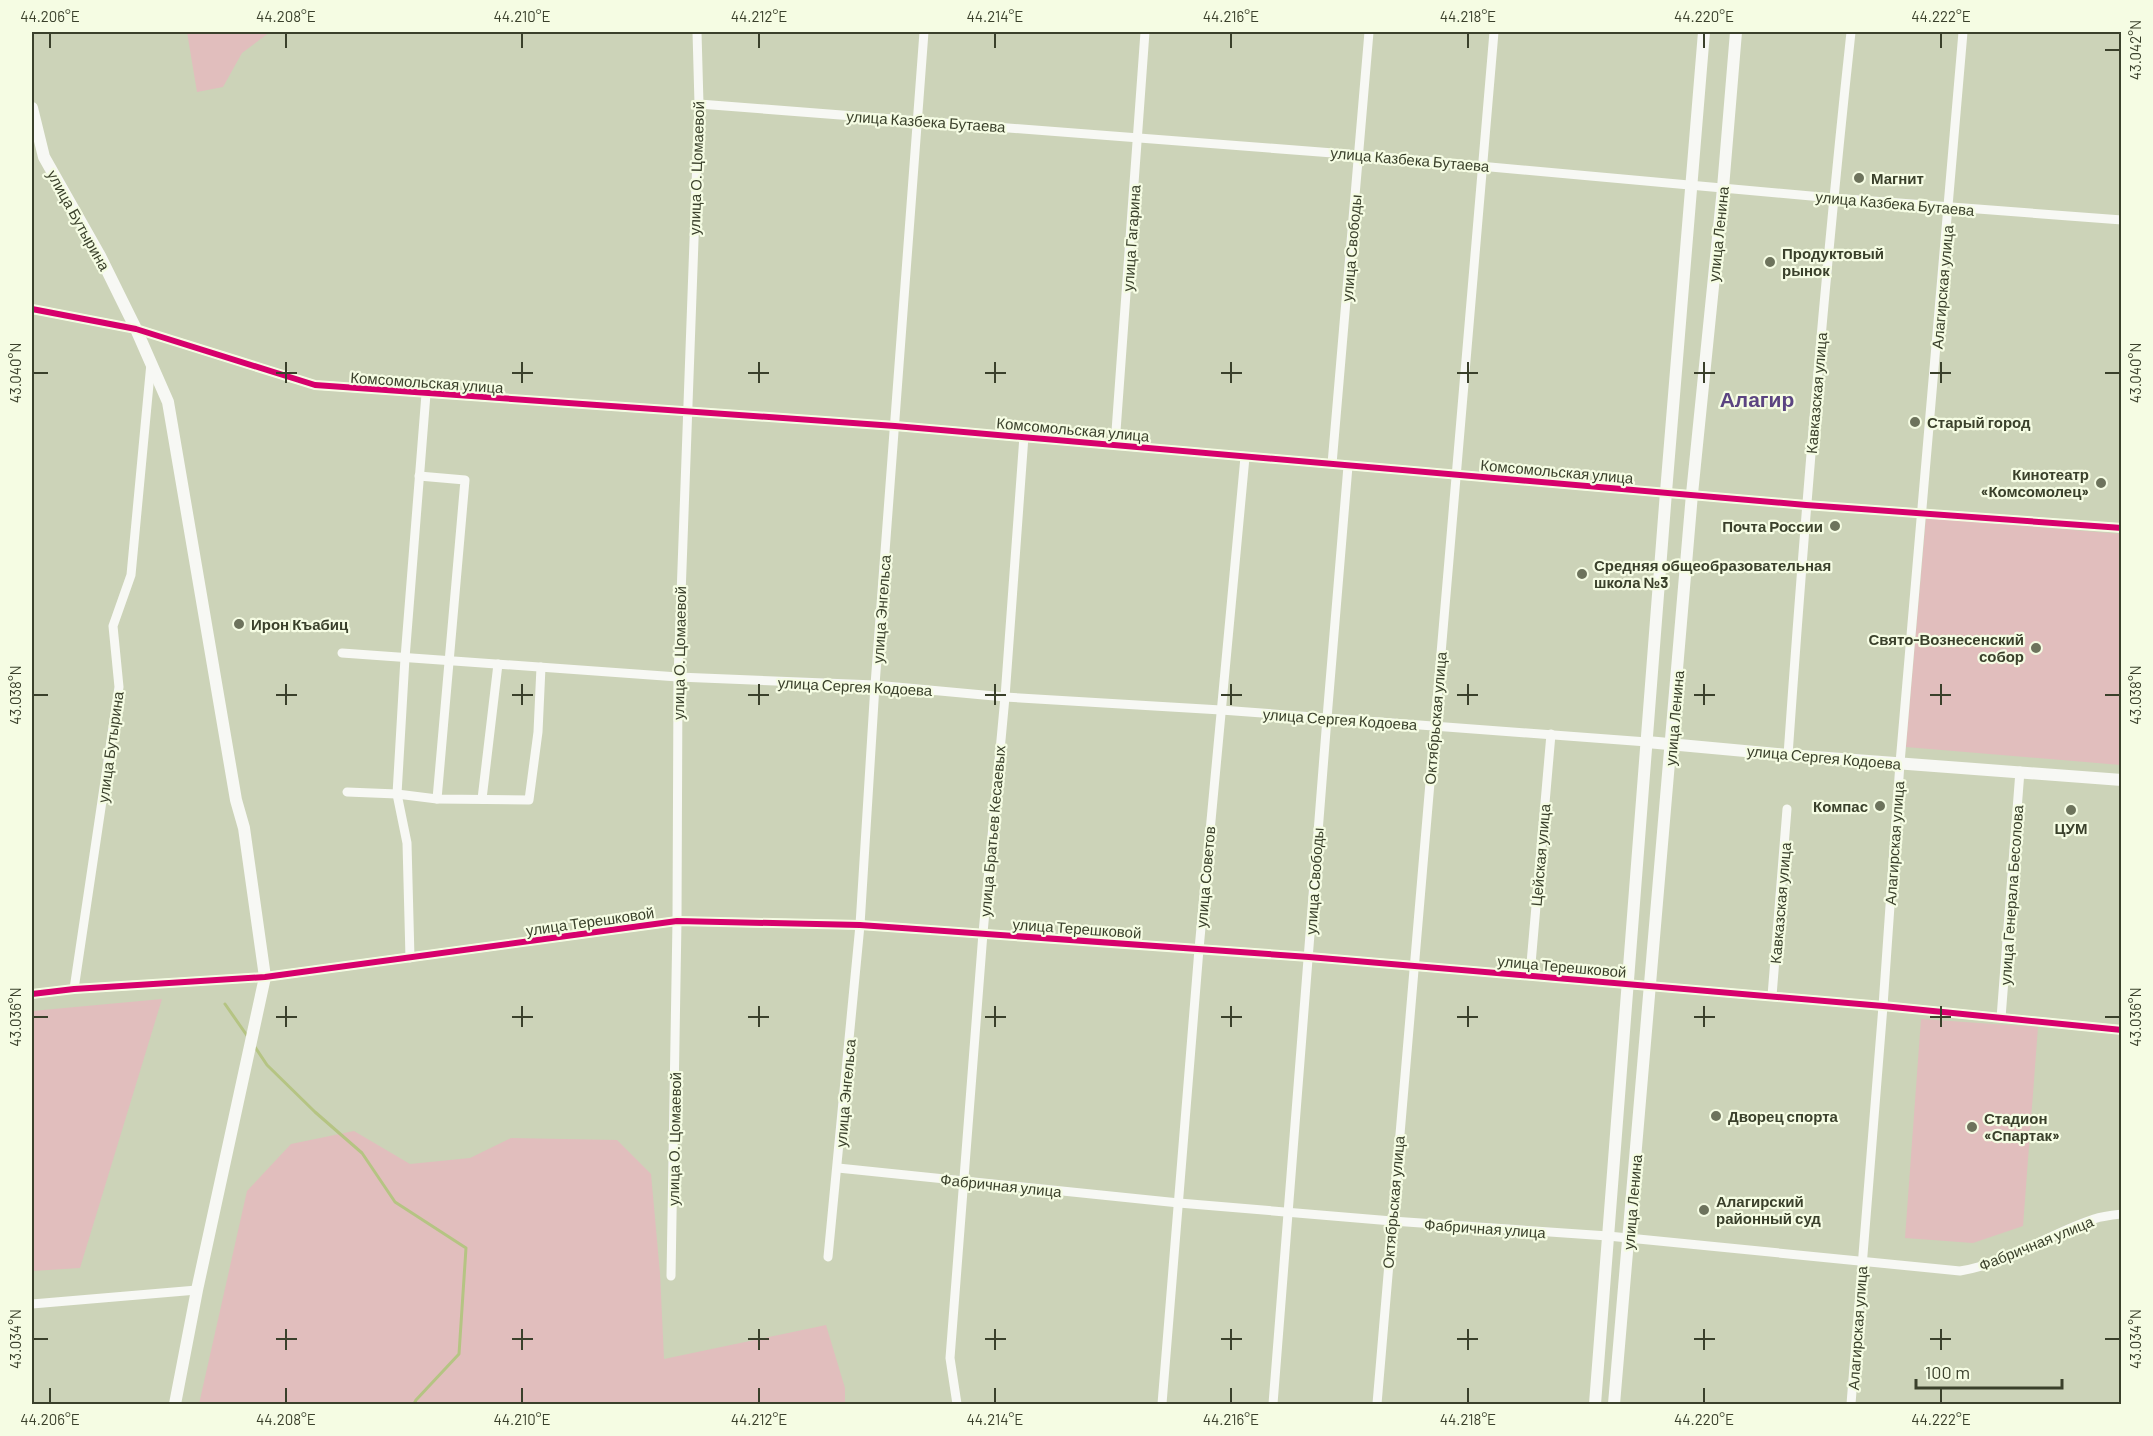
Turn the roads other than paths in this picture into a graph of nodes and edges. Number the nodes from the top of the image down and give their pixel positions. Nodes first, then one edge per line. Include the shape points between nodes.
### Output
1 (697, 32) edge
2 (924, 32) edge
3 (1145, 32) edge
4 (1369, 32) edge
5 (1494, 32) edge
6 (1704, 32) edge
7 (1736, 32) edge
8 (1851, 32) edge
9 (1963, 32) edge
10 (699, 104) junction
11 (32, 108) edge
12 (918, 120) junction
13 (1137, 137) junction
14 (1359, 155) junction
15 (1482, 165) junction
16 (1692, 185) junction
17 (1723, 188) junction
18 (1833, 198) junction
19 (1950, 207) junction
20 (2121, 220) edge
21 (32, 309) edge
22 (136, 329) junction
23 (151, 363) junction
24 (426, 394) junction
25 (687, 410) junction
26 (895, 426) junction
27 (1024, 436) junction
28 (1115, 444) junction
29 (1245, 457) junction
30 (1332, 464) junction
31 (1348, 466) junction
32 (1456, 474) junction
33 (419, 476) junction
34 (1666, 492) junction
35 (1692, 494) junction
36 (1806, 505) junction
37 (1921, 513) junction
38 (2121, 528) edge
39 (342, 653) dead end
40 (405, 658) junction
41 (449, 661) junction
42 (498, 664) junction
43 (541, 668) junction
44 (678, 677) junction
45 (875, 685) junction
46 (1005, 697) junction
47 (1221, 710) junction
48 (1327, 718) junction
49 (1434, 725) junction
50 (1551, 734) junction
51 (1647, 742) junction
52 (1672, 744) junction
53 (1788, 755) junction
54 (1900, 763) junction
55 (2020, 771) junction
56 (2121, 780) edge
57 (347, 792) dead end
58 (398, 794) junction
59 (437, 799) junction
60 (482, 799) junction
61 (1787, 809) dead end
62 (677, 921) junction
63 (860, 925) junction
64 (983, 933) junction
65 (1199, 949) junction
66 (1309, 957) junction
67 (410, 958) junction
68 (1413, 965) junction
69 (1530, 975) junction
70 (265, 977) junction
71 (1628, 985) junction
72 (1650, 986) junction
73 (74, 989) junction
74 (32, 994) edge
75 (1772, 996) junction
76 (1883, 1006) junction
77 (2001, 1018) junction
78 (2121, 1030) edge
79 (838, 1168) junction
80 (964, 1181) junction
81 (1179, 1203) junction
82 (1288, 1212) junction
83 (2121, 1214) edge
84 (1392, 1221) junction
85 (1608, 1236) junction
86 (1629, 1238) junction
87 (828, 1257) dead end
88 (1862, 1262) junction
89 (671, 1276) dead end
90 (196, 1290) junction
91 (32, 1304) edge
92 (175, 1404) edge
93 (957, 1404) edge
94 (1162, 1404) edge
95 (1273, 1404) edge
96 (1377, 1404) edge
97 (1595, 1404) edge
98 (1614, 1404) edge
99 (1851, 1404) edge

1 - 10 street, улица О. Цомаевой
2 - 12 street, улица Энгельса
3 - 13 street, улица Гагарина
4 - 14 street, улица Свободы
5 - 15 street, Октябрьская улица
6 - 16 street, улица Ленина
7 - 17 street, улица Ленина
8 - 18 street, Кавказская улица
9 - 19 street, Алагирская улица
10 - 12 street, улица Казбека Бутаева
10 - 25 street, улица О. Цомаевой
11 - 22 street, улица Бутырина via 44,157
12 - 13 street, улица Казбека Бутаева
12 - 26 street, улица Энгельса
13 - 14 street, улица Казбека Бутаева
13 - 28 street, улица Гагарина
14 - 15 street, улица Казбека Бутаева
14 - 30 street, улица Свободы
15 - 16 street, улица Казбека Бутаева
15 - 32 street, Октябрьская улица
16 - 17 street, улица Казбека Бутаева
16 - 34 street, улица Ленина
17 - 18 street, улица Казбека Бутаева
17 - 35 street, улица Ленина
18 - 19 street, улица Казбека Бутаева
18 - 36 street, Кавказская улица
19 - 20 street, улица Казбека Бутаева
19 - 37 street, Алагирская улица
21 - 22 street, Комсомольская улица
22 - 23 street, улица Бутырина
22 - 24 street, Комсомольская улица via 315,385
23 - 70 street, улица Бутырина via 168,402 244,828
23 - 73 street, улица Бутырина via 131,574 113,626 119,687
24 - 25 street, Комсомольская улица
24 - 33 street
25 - 26 street, Комсомольская улица
25 - 44 street, улица О. Цомаевой
26 - 27 street, Комсомольская улица
26 - 45 street, улица Энгельса
27 - 28 street, Комсомольская улица
27 - 46 street, улица Братьев Кесаевых
28 - 29 street, Комсомольская улица
29 - 30 street, Комсомольская улица
29 - 47 street, улица Советов
30 - 31 street, Комсомольская улица
31 - 32 street, Комсомольская улица
31 - 48 street, улица Свободы
32 - 34 street, Комсомольская улица
32 - 49 street, Октябрьская улица
33 - 40 street
33 - 41 street via 465,480
34 - 35 street, Комсомольская улица
34 - 51 street, улица Ленина
35 - 36 street, Комсомольская улица
35 - 52 street, улица Ленина
36 - 37 street, Комсомольская улица
36 - 53 street, Кавказская улица
37 - 38 street, Комсомольская улица
37 - 54 street, Алагирская улица
39 - 40 street, улица Сергея Кодоева
40 - 41 street, улица Сергея Кодоева
40 - 58 street
41 - 42 street, улица Сергея Кодоева
41 - 59 street
42 - 43 street, улица Сергея Кодоева
42 - 60 street
43 - 44 street, улица Сергея Кодоева
43 - 60 street via 529,800
44 - 45 street, улица Сергея Кодоева
44 - 62 street, улица О. Цомаевой
45 - 46 street, улица Сергея Кодоева
45 - 63 street, улица Энгельса
46 - 47 street, улица Сергея Кодоева
46 - 64 street, улица Братьев Кесаевых
47 - 48 street, улица Сергея Кодоева
47 - 65 street, улица Советов
48 - 49 street, улица Сергея Кодоева
48 - 66 street, улица Свободы
49 - 50 street, улица Сергея Кодоева
49 - 68 street, Октябрьская улица
50 - 51 street, улица Сергея Кодоева
50 - 69 street, Цейская улица
51 - 52 street, улица Сергея Кодоева
51 - 71 street, улица Ленина
52 - 53 street, улица Сергея Кодоева
52 - 72 street, улица Ленина
53 - 54 street, улица Сергея Кодоева
54 - 55 street, улица Сергея Кодоева
54 - 76 street, Алагирская улица
55 - 56 street, улица Сергея Кодоева
55 - 77 street, улица Генерала Бесолова
57 - 58 street
58 - 59 street
58 - 67 street via 407,843
59 - 60 street
61 - 75 street, Кавказская улица
62 - 63 street, улица Терешковой
62 - 67 street, улица Терешковой
62 - 89 street, улица О. Цомаевой
63 - 64 street, улица Терешковой
63 - 79 street, улица Энгельса
64 - 65 street, улица Терешковой
64 - 80 street, улица Братьев Кесаевых
65 - 66 street, улица Терешковой
65 - 81 street, улица Советов
66 - 68 street, улица Терешковой
66 - 82 street, улица Свободы
67 - 70 street, улица Терешковой
68 - 69 street, улица Терешковой
68 - 84 street, Октябрьская улица
69 - 71 street, улица Терешковой
70 - 73 street, улица Терешковой
70 - 90 street
71 - 72 street, улица Терешковой
71 - 85 street, улица Ленина
72 - 75 street, улица Терешковой
72 - 86 street, улица Ленина
73 - 74 street, улица Терешковой
75 - 76 street, улица Терешковой
76 - 77 street, улица Терешковой
76 - 88 street, Алагирская улица
77 - 78 street, улица Терешковой
79 - 80 street, Фабричная улица
79 - 87 street, улица Энгельса
80 - 81 street, Фабричная улица
80 - 93 street, улица Братьев Кесаевых via 950,1358
81 - 82 street, Фабричная улица
81 - 94 street, улица Советов
82 - 84 street, Фабричная улица
82 - 95 street, улица Свободы
83 - 88 street, Фабричная улица via 2095,1218 1978,1268 1960,1271
84 - 85 street, Фабричная улица
84 - 96 street, Октябрьская улица
85 - 86 street, Фабричная улица
85 - 97 street, улица Ленина
86 - 88 street, Фабричная улица
86 - 98 street, улица Ленина
88 - 99 street, Алагирская улица
90 - 91 street
90 - 92 street

